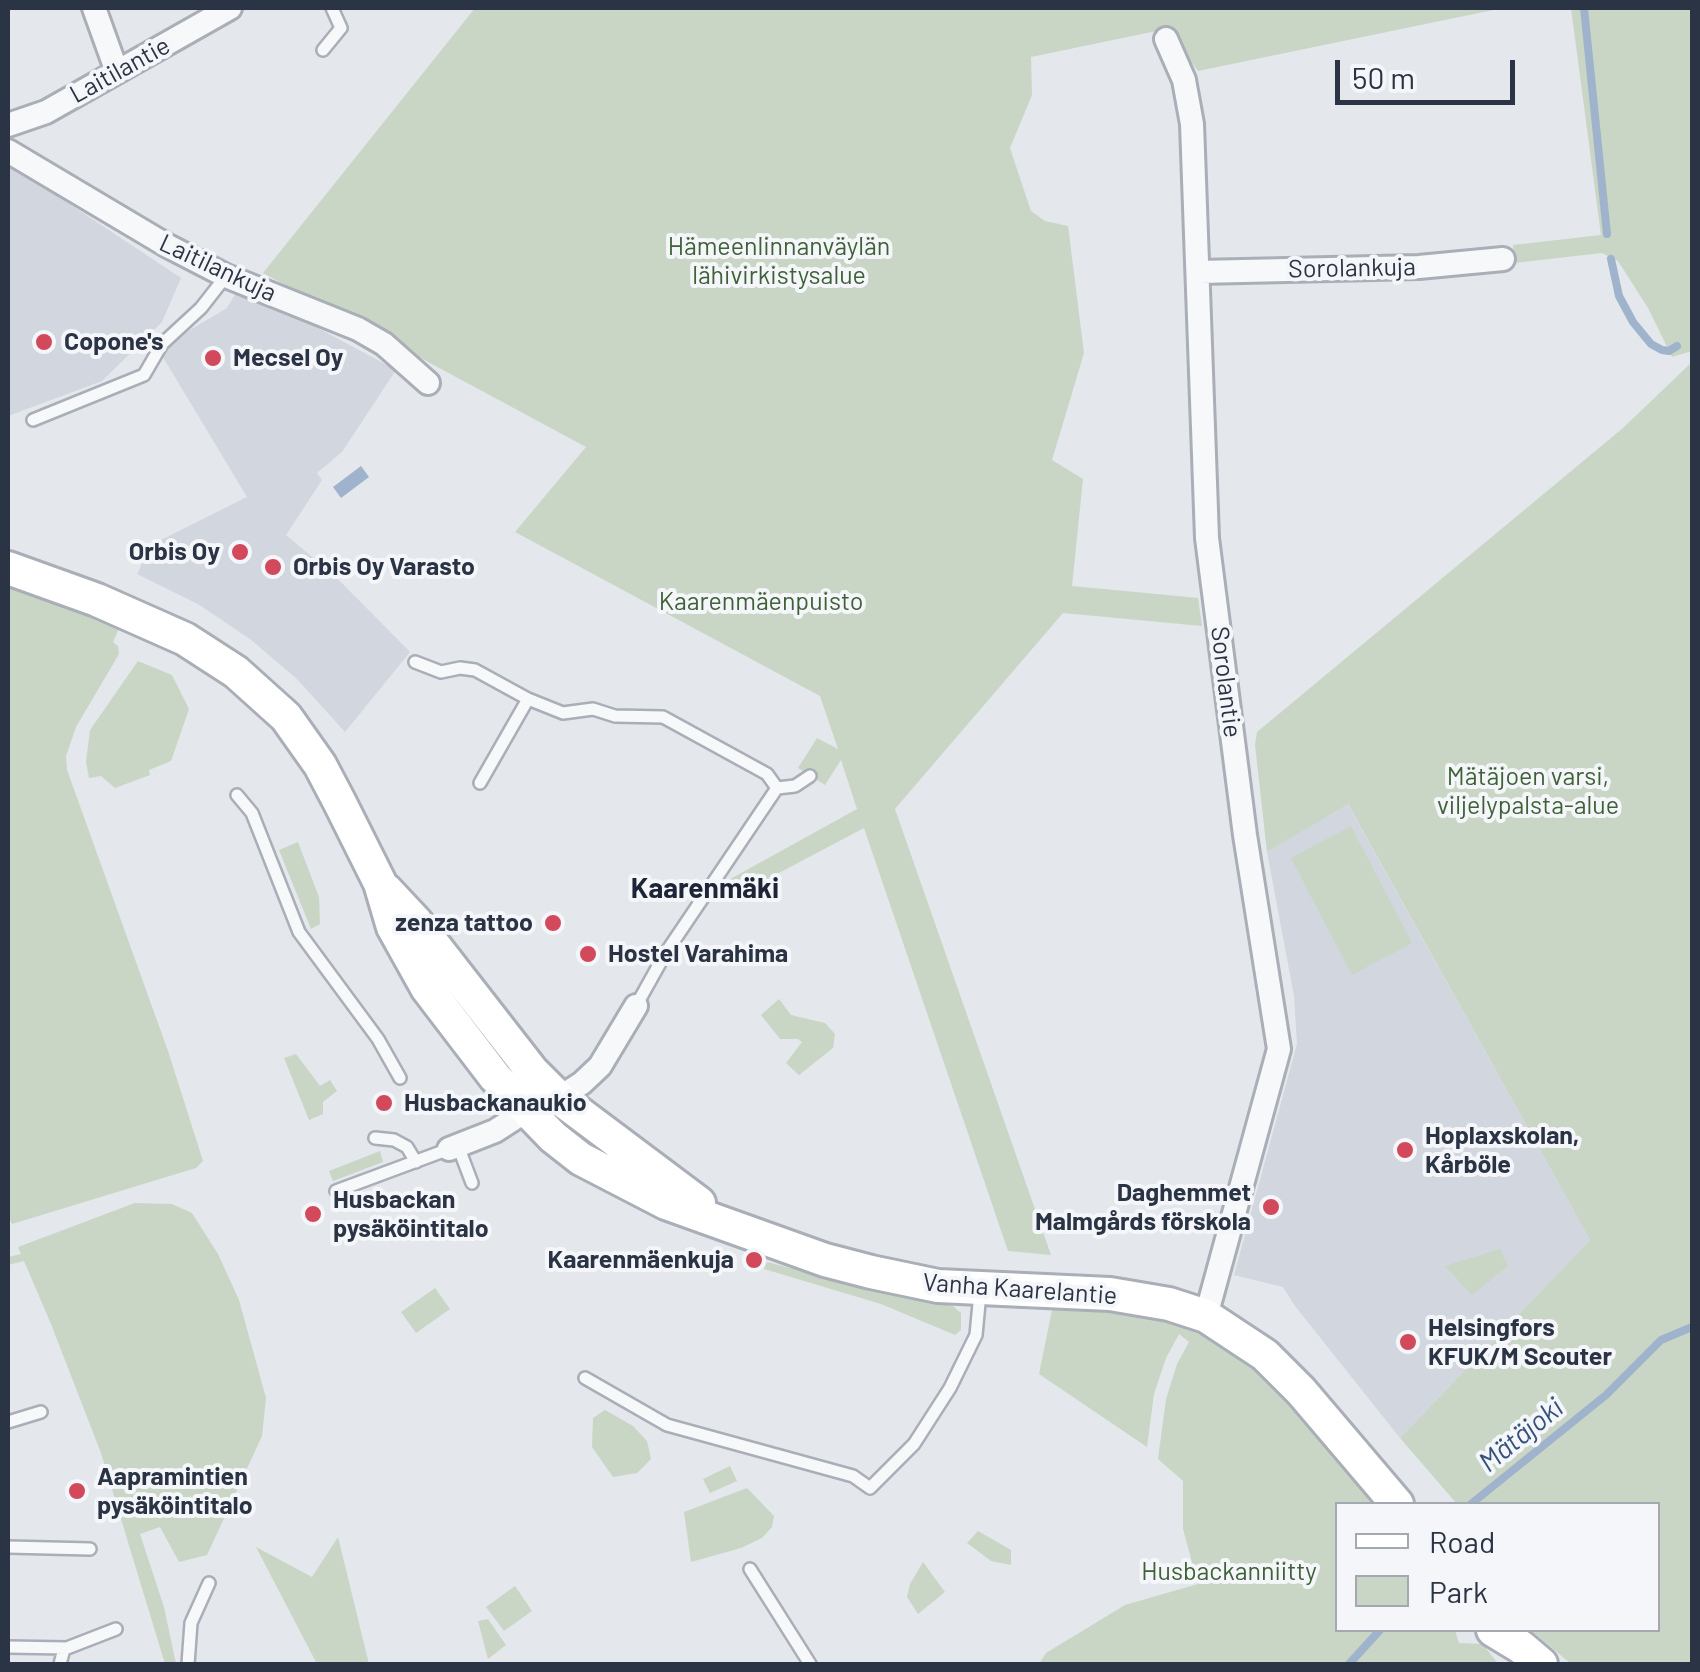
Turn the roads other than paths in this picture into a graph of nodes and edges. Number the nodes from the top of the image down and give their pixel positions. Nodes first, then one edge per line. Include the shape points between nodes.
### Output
1 (94, 8) edge
2 (230, 8) edge
3 (332, 8) edge
4 (1166, 39) dead end
5 (324, 50) dead end
6 (117, 72) junction
7 (8, 125) edge
8 (8, 152) edge
9 (1503, 259) dead end
10 (1199, 272) junction
11 (226, 276) junction
12 (428, 383) dead end
13 (33, 420) dead end
14 (8, 568) edge
15 (415, 662) dead end
16 (528, 698) junction
17 (810, 776) dead end
18 (480, 784) dead end
19 (777, 788) junction
20 (237, 794) dead end
21 (380, 884) junction
22 (636, 1006) joint
23 (400, 1078) dead end
24 (559, 1098) junction
25 (526, 1111) junction
26 (375, 1138) dead end
27 (453, 1148) junction
28 (416, 1162) junction
29 (472, 1183) dead end
30 (336, 1192) dead end
31 (722, 1221) junction
32 (980, 1289) junction
33 (1206, 1316) junction
34 (585, 1378) dead end
35 (41, 1412) dead end
36 (8, 1422) edge
37 (1393, 1499) edge
38 (8, 1547) edge
39 (90, 1548) dead end
40 (750, 1568) dead end
41 (209, 1583) dead end
42 (116, 1629) dead end
43 (1493, 1632) edge
44 (1496, 1632) edge
45 (8, 1647) edge
46 (64, 1649) junction
47 (60, 1664) edge
48 (188, 1664) edge
49 (810, 1664) edge
50 (1509, 1664) edge
51 (1541, 1664) edge

1 - 6 street
2 - 6 street, Laitilantie
3 - 5 lane via 341,28
4 - 10 street, Sorolantie via 1184,80 1192,124
6 - 7 street, Laitilantie
8 - 11 street, Laitilankuja
9 - 10 street, Sorolankuja
10 - 33 street, Sorolantie via 1207,538 1279,1049
11 - 12 street, Laitilankuja via 358,328
11 - 13 lane via 162,344 144,375
14 - 21 main road, Vanha Kaarelantie via 185,640 262,693 320,765
15 - 16 lane via 441,672 475,670
16 - 18 lane
16 - 19 lane via 563,713 593,709 664,717 767,774
17 - 19 lane
19 - 22 lane
20 - 23 lane via 252,813 300,932
21 - 24 main road, Vanha Kaarelantie
21 - 25 main road, Vanha Kaarelantie via 393,927 426,988
22 - 24 street via 600,1066
24 - 25 street
24 - 31 main road, Vanha Kaarelantie
25 - 27 street
25 - 31 main road, Vanha Kaarelantie via 581,1159 666,1204
26 - 28 lane via 394,1140
27 - 28 lane
27 - 29 lane
28 - 30 lane
31 - 32 main road, Vanha Kaarelantie via 825,1260 904,1280
32 - 33 main road, Vanha Kaarelantie via 1110,1294
32 - 34 lane via 976,1335 950,1388 914,1444 870,1488 852,1476 666,1424
33 - 37 main road, Vanha Kaarelantie via 1265,1355
35 - 36 lane
38 - 39 lane
40 - 49 lane
41 - 48 lane via 191,1623
42 - 46 lane
43 - 50 main road
44 - 51 main road
45 - 46 lane
46 - 47 lane

